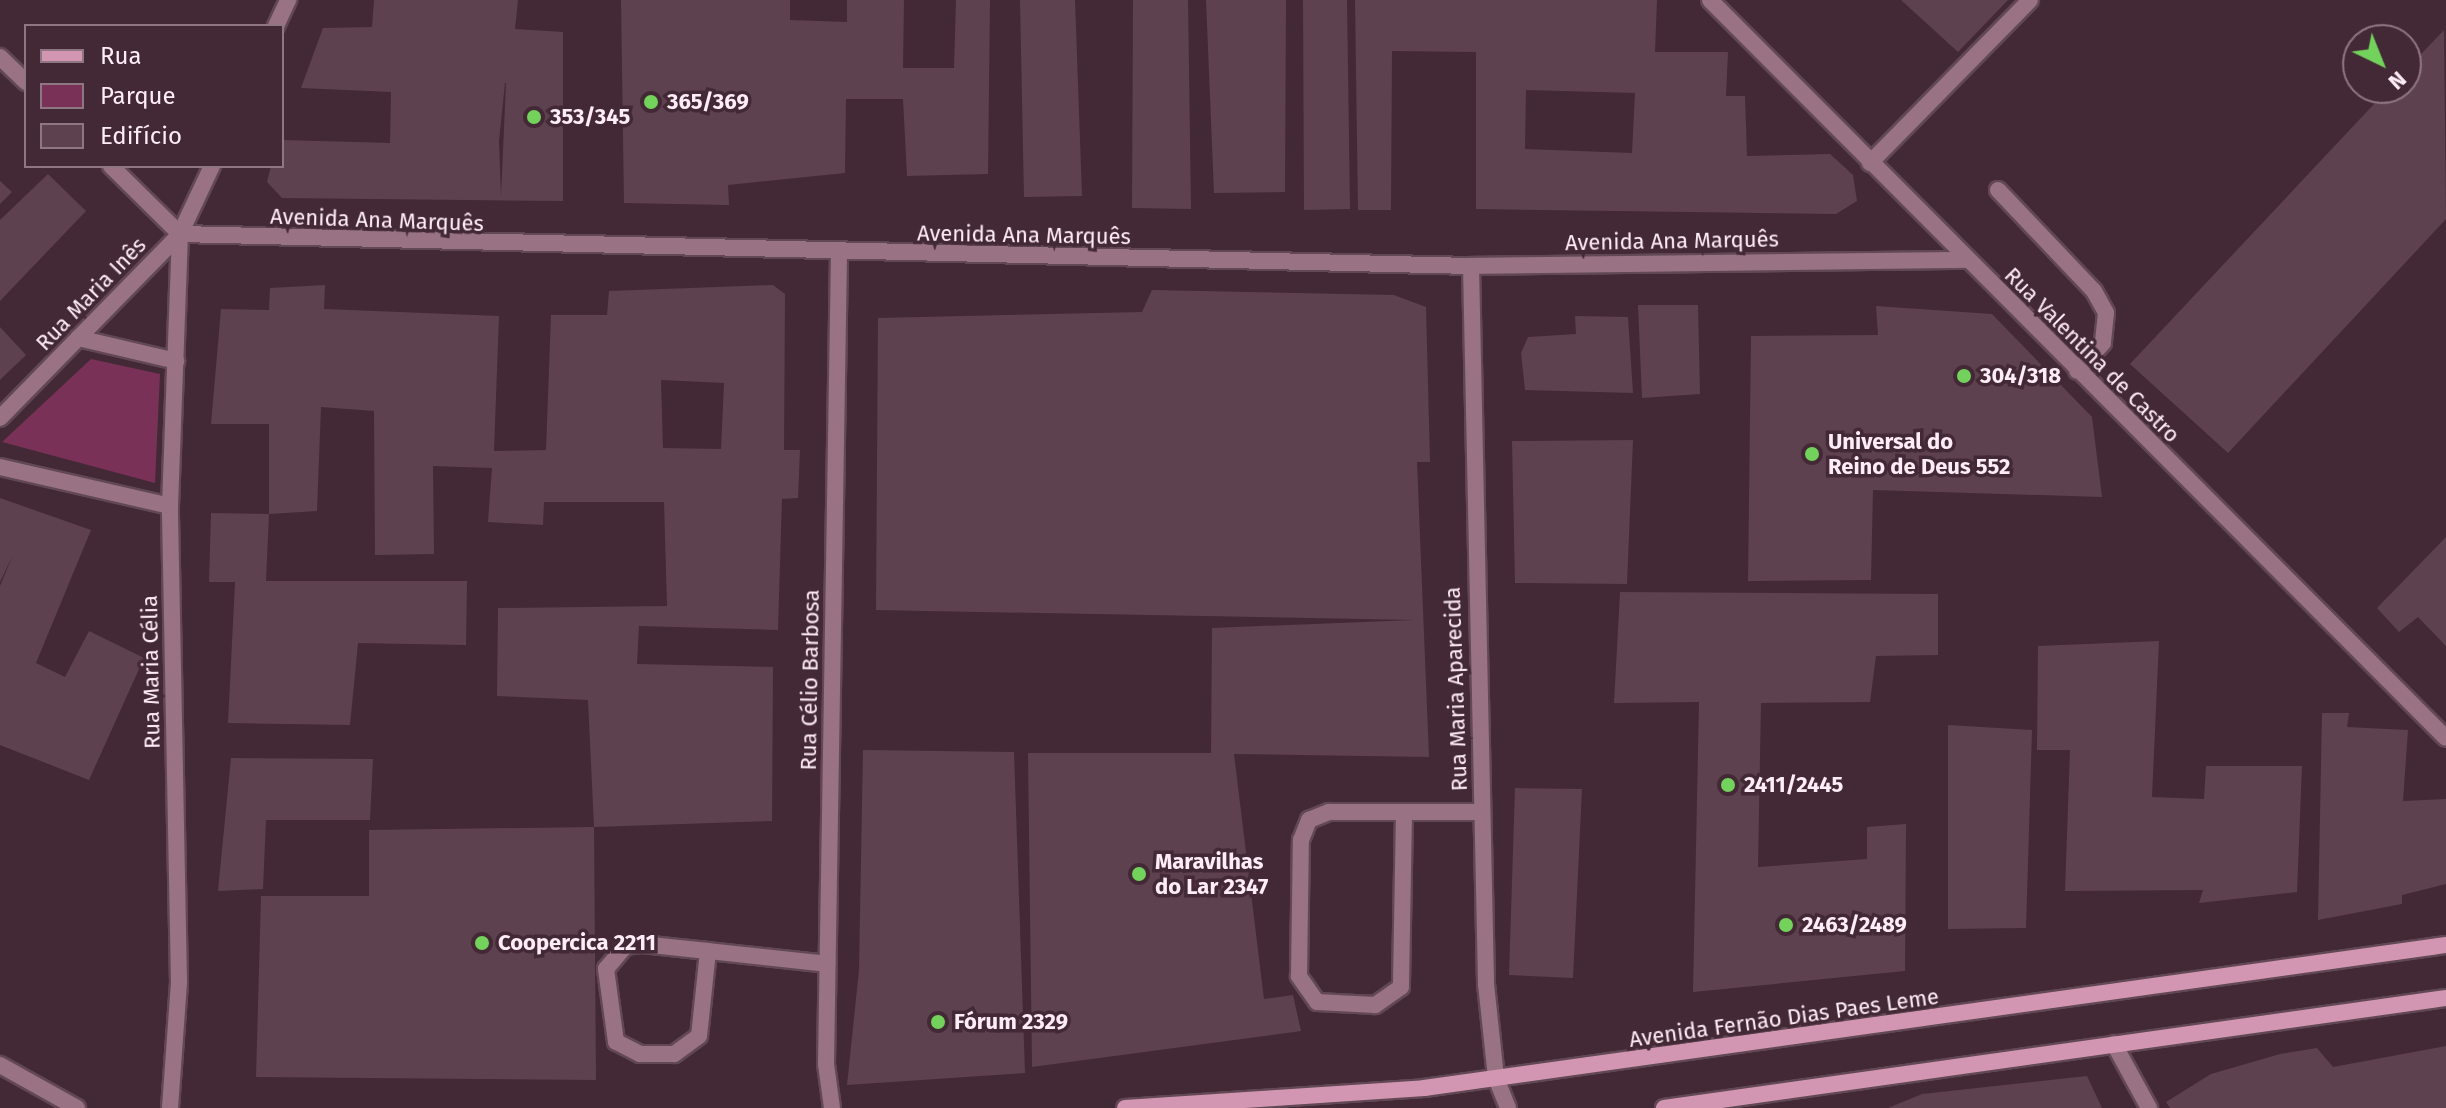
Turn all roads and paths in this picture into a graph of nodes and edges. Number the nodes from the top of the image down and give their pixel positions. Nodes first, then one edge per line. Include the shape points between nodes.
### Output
1 (288, 0) edge
2 (1710, 0) edge
3 (2030, 0) edge
4 (277, 24) edge
5 (0, 57) edge
6 (24, 80) edge
7 (1870, 163) junction
8 (113, 168) edge
9 (211, 168) edge
10 (1998, 190) dead end
11 (180, 234) junction
12 (839, 253) junction
13 (1965, 260) junction
14 (1471, 266) junction
15 (78, 338) junction
16 (176, 361) junction
17 (2077, 371) junction
18 (0, 418) edge
19 (0, 467) edge
20 (170, 506) junction
21 (2446, 738) edge
22 (1404, 812) junction
23 (1481, 812) junction
24 (2446, 945) edge
25 (708, 951) junction
26 (827, 964) junction
27 (2446, 998) edge
28 (2114, 1044) junction
29 (0, 1065) edge
30 (1496, 1078) junction
31 (77, 1108) edge
32 (170, 1108) edge
33 (832, 1108) edge
34 (1125, 1108) edge
35 (1508, 1108) edge
36 (1664, 1108) edge
37 (2149, 1108) edge

1 - 4 street
2 - 7 street, Rua Valentina de Castro
3 - 7 street
5 - 6 street
7 - 13 street, Rua Valentina de Castro
8 - 11 street
9 - 11 street
10 - 17 street via 2094,291 2106,313 2103,343
11 - 12 street, Avenida Ana Marquês
11 - 15 street, Rua Maria Inês
11 - 16 street, Rua Maria Célia
12 - 14 street, Avenida Ana Marquês
12 - 26 street, Rua Célio Barbosa
13 - 14 street, Avenida Ana Marquês
13 - 17 street, Rua Valentina de Castro
14 - 23 street, Rua Maria Aparecida
15 - 16 street
15 - 18 street, Rua Maria Inês
16 - 20 street, Rua Maria Célia
17 - 21 street, Rua Valentina de Castro
19 - 20 street
20 - 32 street, Rua Maria Célia via 179,982
22 - 22 street via 1401,987 1375,1005 1317,1002 1299,976 1302,829 1329,812
22 - 23 street
23 - 30 street, Rua Maria Aparecida
24 - 30 main road, Avenida Fernão Dias Paes Leme
25 - 25 street via 642,944 613,955 606,969 616,1042 640,1054 674,1054 699,1036
25 - 26 street
26 - 33 street, Rua Célio Barbosa
27 - 28 main road
28 - 36 main road
28 - 37 street
29 - 31 street
30 - 34 main road, Avenida Fernão Dias Paes Leme
30 - 35 street, Rua Maria Aparecida

